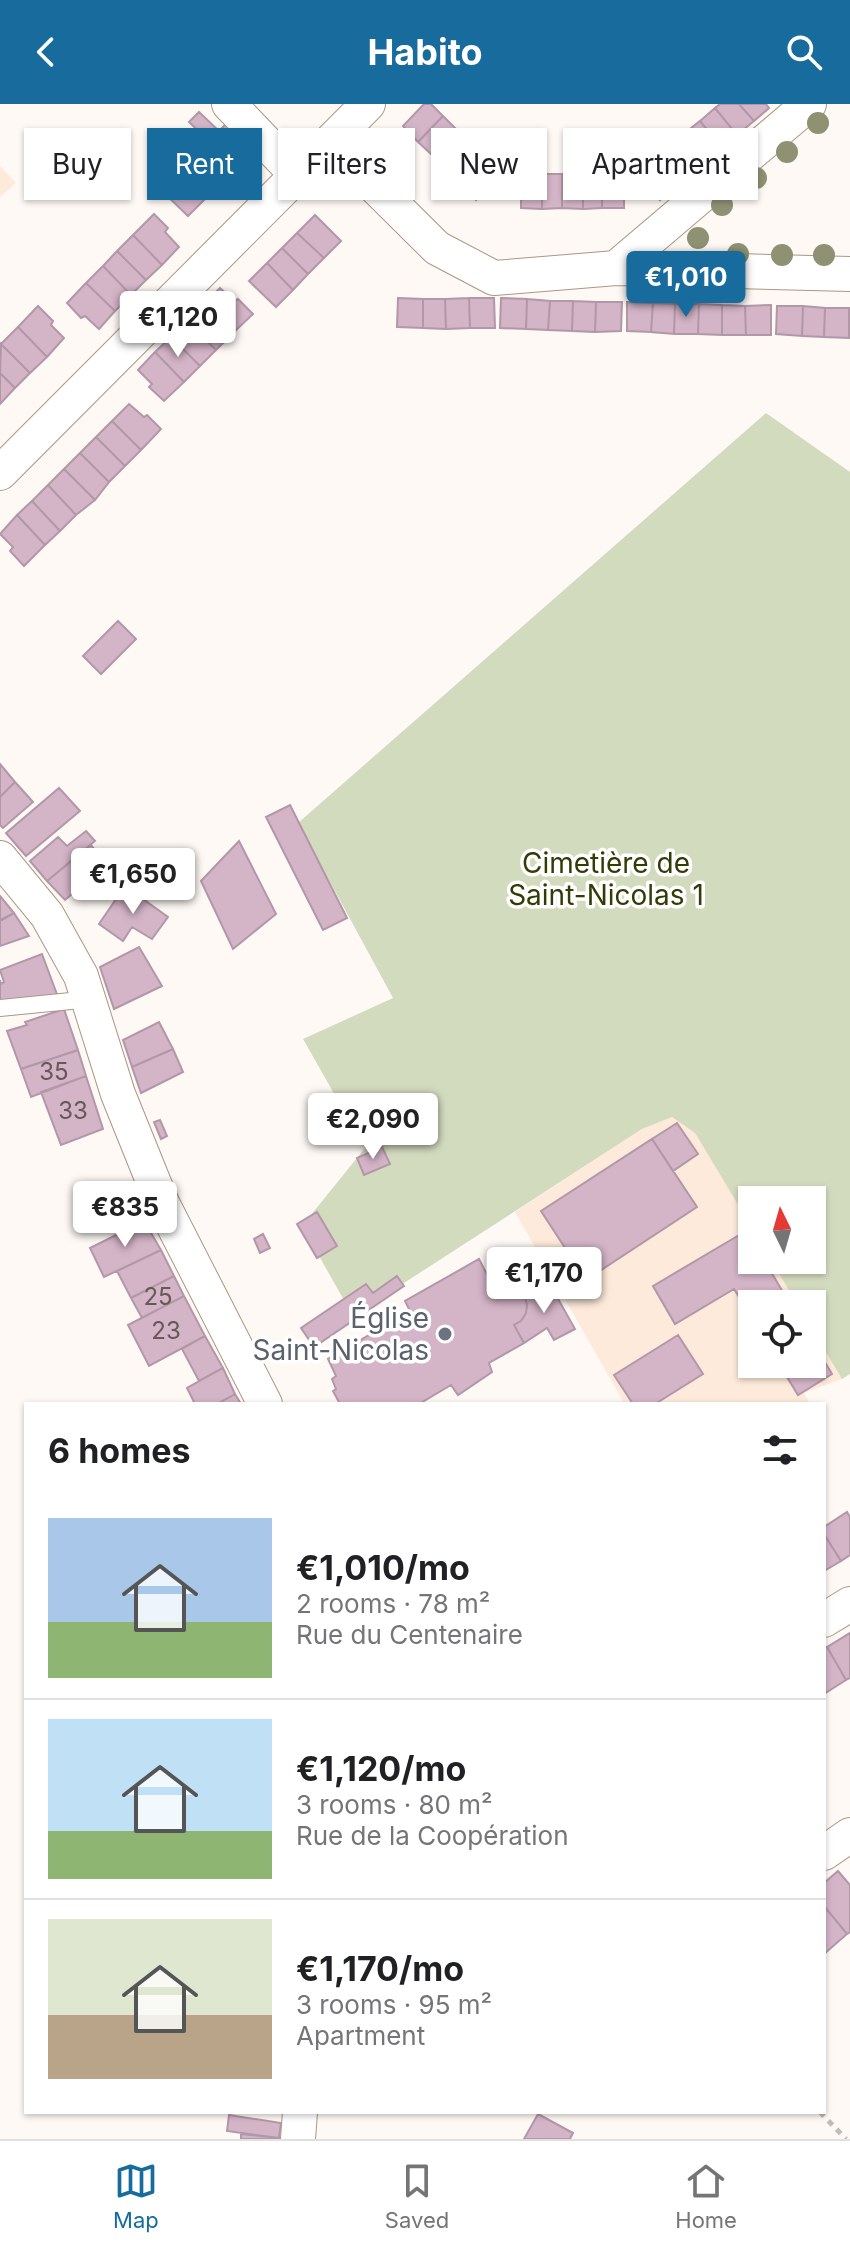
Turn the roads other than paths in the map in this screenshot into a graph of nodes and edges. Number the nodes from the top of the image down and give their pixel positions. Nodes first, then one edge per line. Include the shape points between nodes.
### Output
1 (229, 104) edge
2 (809, 104) edge
3 (357, 108) edge
4 (342, 128) edge
5 (278, 155) edge
6 (278, 194) edge
7 (389, 200) edge
8 (616, 268) junction
9 (850, 274) edge
10 (0, 473) edge
11 (0, 858) edge
12 (87, 997) junction
13 (0, 1008) edge
14 (264, 1402) edge
15 (850, 1604) edge
16 (826, 1619) edge
17 (850, 1835) edge
18 (826, 1852) edge
19 (300, 2114) edge
20 (298, 2139) edge

1 - 5 street
2 - 8 street
3 - 4 street
6 - 10 street
7 - 8 street via 437,248 494,278
8 - 9 street
11 - 12 street via 47,915
12 - 13 lane
12 - 14 street via 118,1094 162,1203
15 - 16 street
17 - 18 street
19 - 20 street

